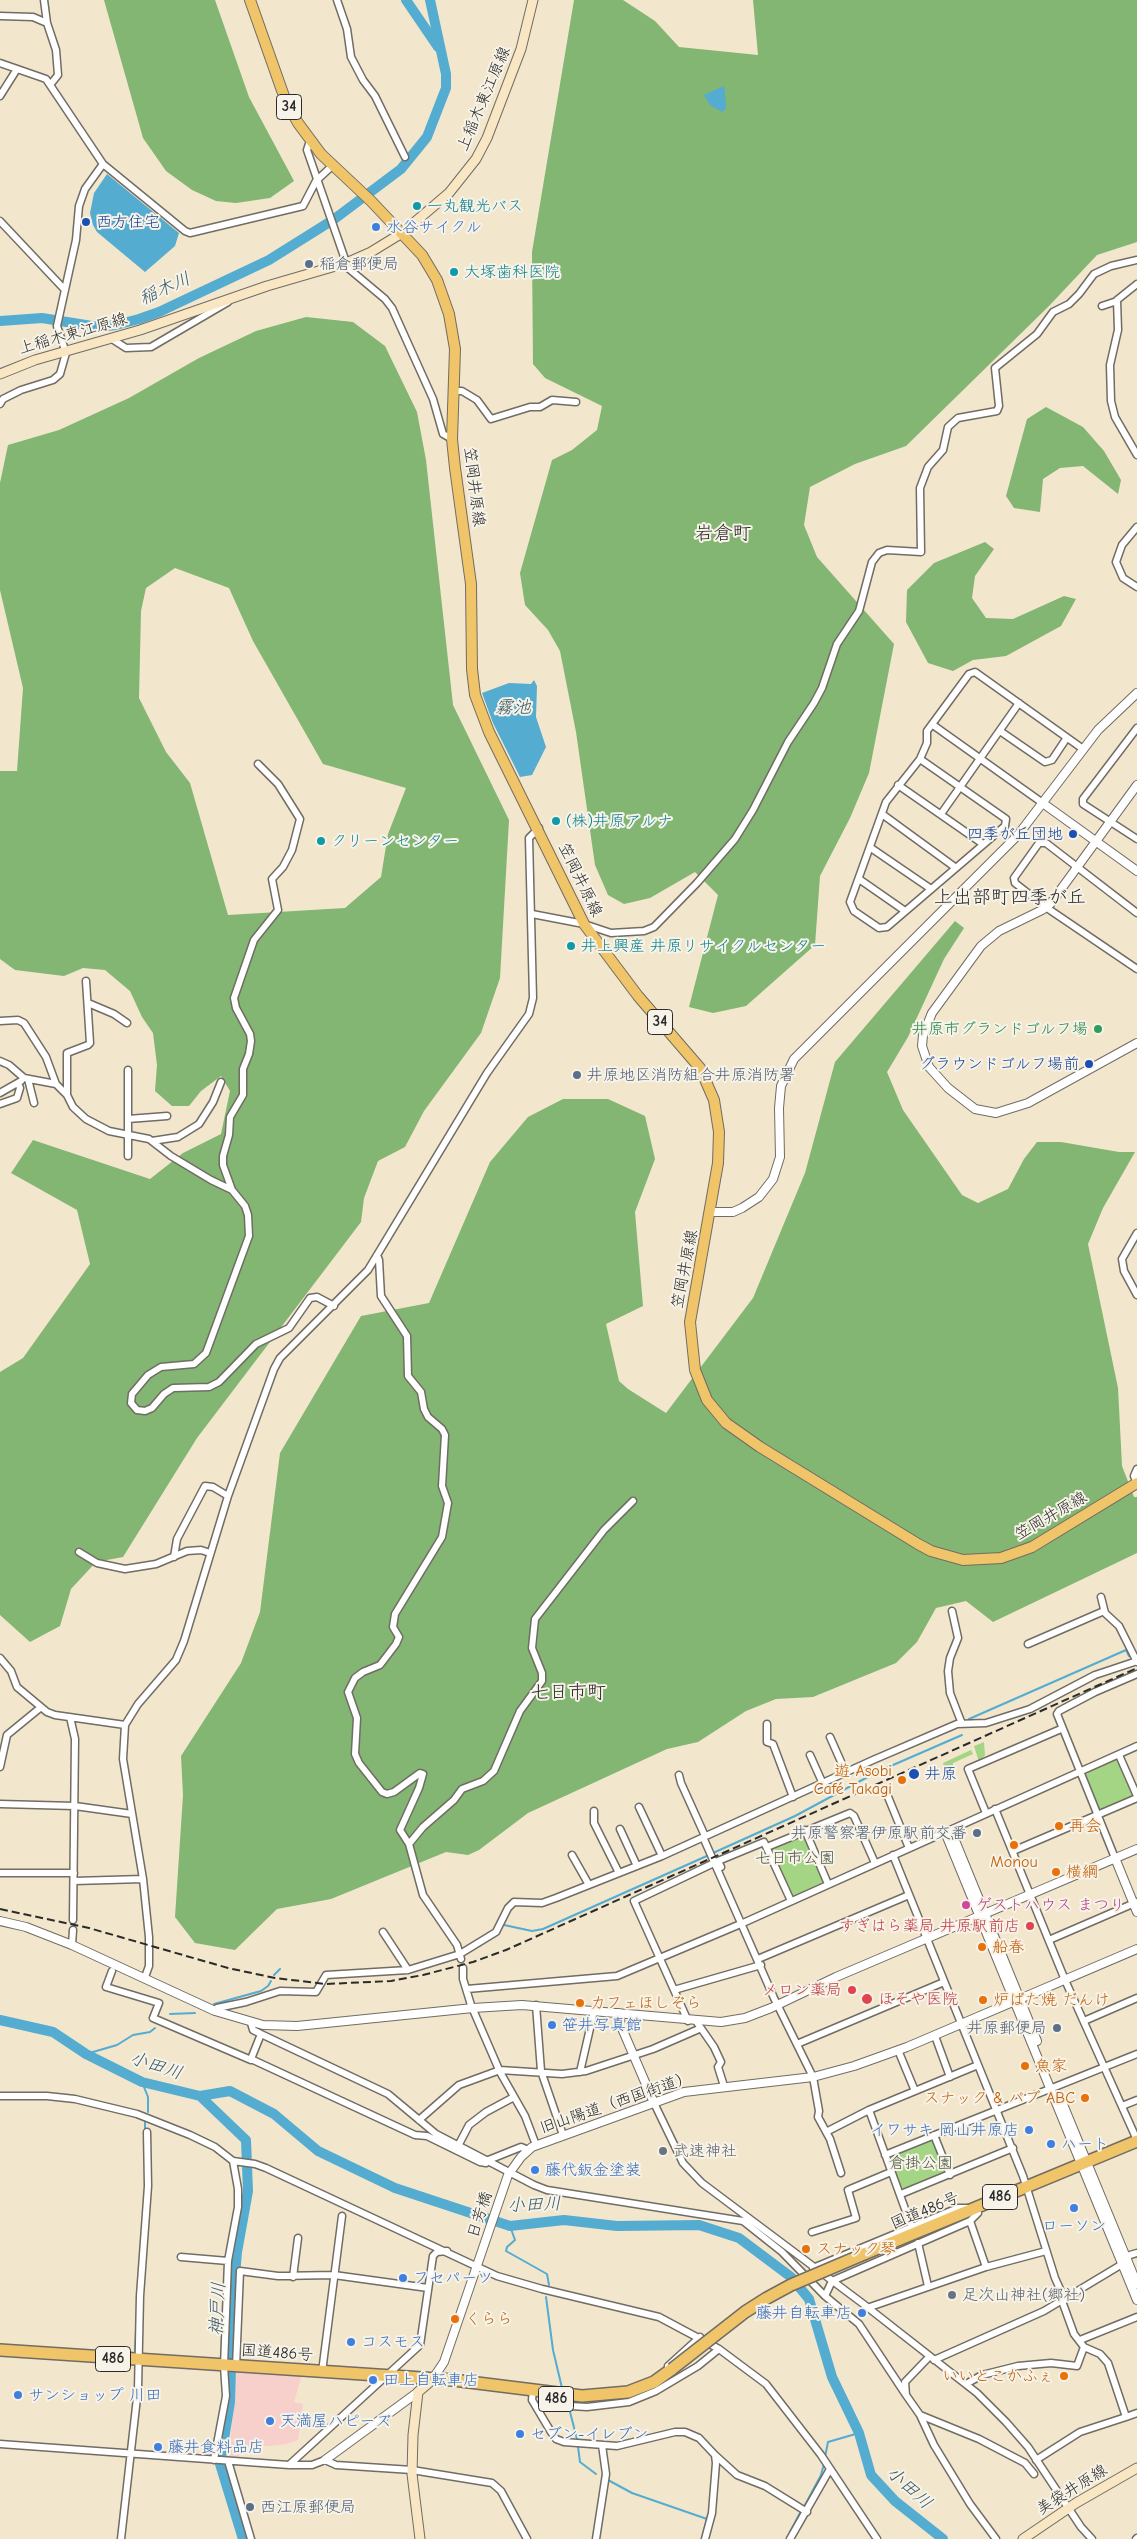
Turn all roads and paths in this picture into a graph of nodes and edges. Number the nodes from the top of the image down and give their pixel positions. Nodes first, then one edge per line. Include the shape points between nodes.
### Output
1 (44, 0) edge
2 (250, 0) edge
3 (337, 0) edge
4 (533, 0) edge
5 (0, 16) edge
6 (47, 24) junction
7 (0, 63) edge
8 (18, 69) junction
9 (50, 85) junction
10 (0, 96) edge
11 (310, 141) junction
12 (406, 157) dead end
13 (103, 164) junction
14 (332, 166) junction
15 (316, 181) junction
16 (0, 221) edge
17 (402, 233) junction
18 (1137, 260) edge
19 (346, 262) junction
20 (1137, 284) edge
21 (64, 290) junction
22 (233, 298) junction
23 (1117, 301) junction
24 (1102, 306) dead end
25 (112, 339) junction
26 (66, 352) junction
27 (0, 374) edge
28 (454, 391) junction
29 (576, 402) dead end
30 (0, 404) edge
31 (452, 439) junction
32 (1137, 455) edge
33 (1137, 527) edge
34 (1137, 587) edge
35 (1137, 693) edge
36 (1019, 703) junction
37 (933, 725) junction
38 (1137, 728) edge
39 (1000, 731) junction
40 (1066, 738) junction
41 (1083, 750) junction
42 (980, 758) junction
43 (920, 759) junction
44 (258, 764) dead end
45 (898, 785) junction
46 (1137, 785) edge
47 (960, 788) junction
48 (1044, 804) junction
49 (882, 814) junction
50 (941, 814) junction
51 (1110, 823) junction
52 (538, 828) junction
53 (1137, 839) edge
54 (1096, 842) junction
55 (983, 844) junction
56 (871, 848) junction
57 (956, 868) junction
58 (1078, 868) junction
59 (1137, 870) edge
60 (859, 879) junction
61 (931, 889) junction
62 (1047, 908) junction
63 (905, 911) junction
64 (1137, 913) edge
65 (532, 914) junction
66 (584, 924) junction
67 (1137, 969) edge
68 (86, 981) dead end
69 (88, 1003) junction
70 (0, 1021) edge
71 (127, 1023) dead end
72 (1137, 1043) edge
73 (0, 1061) edge
74 (128, 1070) dead end
75 (24, 1080) junction
76 (221, 1082) dead end
77 (56, 1084) junction
78 (0, 1093) edge
79 (67, 1095) junction
80 (34, 1103) dead end
81 (0, 1104) edge
82 (167, 1116) dead end
83 (128, 1119) junction
84 (127, 1135) junction
85 (152, 1141) junction
86 (128, 1156) dead end
87 (232, 1190) junction
88 (711, 1212) junction
89 (1137, 1233) edge
90 (377, 1255) junction
91 (1137, 1295) edge
92 (334, 1306) junction
93 (1137, 1469) edge
94 (1137, 1483) edge
95 (228, 1496) junction
96 (633, 1500) dead end
97 (79, 1552) dead end
98 (210, 1552) junction
99 (174, 1557) junction
100 (1101, 1597) dead end
101 (952, 1611) dead end
102 (1104, 1611) junction
103 (1028, 1644) dead end
104 (0, 1658) edge
105 (1137, 1662) edge
106 (1137, 1674) edge
107 (40, 1708) junction
108 (70, 1717) junction
109 (767, 1724) dead end
110 (962, 1724) junction
111 (125, 1725) junction
112 (1061, 1728) junction
113 (830, 1737) dead end
114 (1137, 1746) edge
115 (810, 1755) dead end
116 (1119, 1755) junction
117 (0, 1767) edge
118 (1080, 1772) junction
119 (846, 1773) junction
120 (679, 1775) dead end
121 (822, 1784) junction
122 (886, 1792) dead end
123 (793, 1797) junction
124 (1137, 1797) edge
125 (0, 1804) edge
126 (75, 1806) junction
127 (639, 1807) dead end
128 (995, 1809) junction
129 (594, 1811) dead end
130 (986, 1813) junction
131 (132, 1814) junction
132 (1097, 1815) junction
133 (620, 1829) dead end
134 (805, 1830) junction
135 (948, 1831) junction
136 (704, 1836) junction
137 (409, 1844) junction
138 (768, 1847) junction
139 (909, 1848) junction
140 (1137, 1849) edge
141 (1013, 1851) junction
142 (572, 1855) dead end
143 (893, 1855) junction
144 (662, 1856) junction
145 (1115, 1858) junction
146 (714, 1863) junction
147 (875, 1863) junction
148 (637, 1866) junction
149 (0, 1872) edge
150 (74, 1873) junction
151 (619, 1873) junction
152 (143, 1879) junction
153 (74, 1882) junction
154 (724, 1882) junction
155 (828, 1884) junction
156 (589, 1885) junction
157 (909, 1895) junction
158 (1030, 1895) junction
159 (791, 1901) junction
160 (1135, 1903) edge
161 (1137, 1912) edge
162 (982, 1915) junction
163 (73, 1920) dead end
164 (0, 1921) edge
165 (743, 1923) junction
166 (73, 1930) dead end
167 (383, 1932) dead end
168 (927, 1939) junction
169 (1049, 1940) junction
170 (72, 1945) junction
171 (1137, 1949) edge
172 (461, 1957) junction
173 (660, 1958) junction
174 (760, 1962) junction
175 (463, 1968) dead end
176 (408, 1970) junction
177 (112, 1971) dead end
178 (145, 1977) junction
179 (1065, 1980) junction
180 (944, 1982) junction
181 (467, 1989) junction
182 (674, 1990) junction
183 (1137, 1998) edge
184 (1017, 2000) junction
185 (536, 2005) junction
186 (778, 2005) junction
187 (473, 2008) junction
188 (215, 2011) junction
189 (594, 2011) junction
190 (619, 2013) junction
191 (1084, 2021) junction
192 (250, 2023) junction
193 (694, 2023) junction
194 (962, 2024) junction
195 (261, 2034) junction
196 (935, 2036) junction
197 (797, 2044) junction
198 (898, 2050) junction
199 (1137, 2054) edge
200 (634, 2056) junction
201 (251, 2060) junction
202 (978, 2065) junction
203 (1104, 2067) junction
204 (500, 2070) junction
205 (541, 2071) junction
206 (580, 2072) junction
207 (813, 2077) junction
208 (950, 2077) junction
209 (724, 2086) junction
210 (1053, 2087) junction
211 (915, 2091) junction
212 (0, 2096) edge
213 (514, 2097) junction
214 (1137, 2100) edge
215 (654, 2103) junction
216 (1122, 2106) junction
217 (996, 2109) junction
218 (869, 2110) junction
219 (419, 2120) junction
220 (147, 2132) dead end
221 (826, 2132) junction
222 (563, 2135) junction
223 (934, 2135) junction
224 (1137, 2141) edge
225 (536, 2145) junction
226 (458, 2146) junction
227 (1013, 2148) junction
228 (1137, 2149) edge
229 (528, 2150) junction
230 (885, 2154) junction
231 (235, 2161) junction
232 (487, 2161) junction
233 (1085, 2165) junction
234 (891, 2172) junction
235 (841, 2173) dead end
236 (509, 2174) junction
237 (950, 2175) junction
238 (1027, 2190) junction
239 (901, 2194) junction
240 (974, 2214) junction
241 (342, 2216) dead end
242 (912, 2228) junction
243 (812, 2232) dead end
244 (298, 2238) dead end
245 (918, 2243) junction
246 (447, 2251) junction
247 (1046, 2251) junction
248 (782, 2252) junction
249 (1137, 2253) edge
250 (181, 2257) dead end
251 (800, 2258) junction
252 (228, 2261) junction
253 (1124, 2261) junction
254 (478, 2264) junction
255 (986, 2267) junction
256 (813, 2268) junction
257 (334, 2275) junction
258 (293, 2277) junction
259 (832, 2281) junction
260 (1137, 2284) edge
261 (928, 2286) junction
262 (428, 2288) junction
263 (825, 2296) junction
264 (1064, 2300) junction
265 (1137, 2300) edge
266 (867, 2308) junction
267 (1137, 2317) edge
268 (700, 2338) junction
269 (1080, 2340) junction
270 (1084, 2347) junction
271 (719, 2349) junction
272 (0, 2350) edge
273 (931, 2358) junction
274 (138, 2360) junction
275 (230, 2366) junction
276 (322, 2372) junction
277 (385, 2376) junction
278 (432, 2380) junction
279 (966, 2384) junction
280 (418, 2392) junction
281 (533, 2393) junction
282 (906, 2395) junction
283 (564, 2397) junction
284 (1137, 2413) edge
285 (920, 2415) junction
286 (1126, 2417) junction
287 (0, 2444) edge
288 (602, 2445) junction
289 (130, 2454) junction
290 (715, 2454) junction
291 (215, 2460) junction
292 (325, 2460) junction
293 (1036, 2460) junction
294 (227, 2461) junction
295 (289, 2465) junction
296 (829, 2468) junction
297 (1137, 2468) edge
298 (412, 2470) junction
299 (1034, 2474) dead end
300 (1069, 2508) junction
301 (807, 2512) junction
302 (1026, 2538) edge
303 (122, 2539) edge
304 (251, 2539) edge
305 (420, 2539) edge
306 (527, 2539) edge
307 (596, 2539) edge
308 (705, 2539) edge
309 (790, 2539) edge
310 (876, 2539) edge
311 (996, 2539) edge
312 (1092, 2539) edge

1 - 6 street
2 - 11 main road, 笠岡井原線 / 34 via 285,99
3 - 12 street via 347,29 351,57
4 - 17 main road, 上稲木東江原線 via 521,49 476,159 449,193
5 - 6 street via 33,17
6 - 9 street via 56,50 58,75
7 - 8 street
8 - 9 street via 43,77
8 - 10 street
9 - 13 street
11 - 14 main road, 笠岡井原線 / 34
11 - 15 street via 307,150
13 - 15 street via 190,233 303,206
13 - 21 street via 82,195
14 - 15 street
14 - 17 main road, 笠岡井原線 / 34
15 - 19 street
16 - 21 street
17 - 19 main road, 上稲木東江原線 via 372,252
17 - 28 main road, 笠岡井原線 / 34 via 429,264 449,314 455,349
18 - 66 street via 1094,274 1079,294 1053,312 1037,334 995,368 997,411 958,418 948,427 943,450 928,467 920,488 921,552 886,550 872,562 858,611 837,644 822,688 788,742 753,810 717,861 654,927 644,931 611,933
19 - 22 main road, 上稲木東江原線
19 - 31 street via 349,270 392,308 433,398 443,434
20 - 23 street via 1119,296
21 - 26 street via 57,326
22 - 25 main road, 上稲木東江原線
22 - 25 street via 151,348 126,348
23 - 24 street
23 - 32 street via 1118,330 1110,365 1111,401 1115,418
25 - 26 main road, 上稲木東江原線
26 - 27 main road, 上稲木東江原線
26 - 30 street via 59,377 21,390
28 - 29 street via 462,391 476,400 491,419 540,407 552,400
28 - 31 main road, 笠岡井原線 / 34
31 - 52 main road, 笠岡井原線 / 34 via 471,584 472,669 476,694 488,732
33 - 34 street via 1122,545 1116,562 1123,578
35 - 41 street via 1111,715
36 - 37 street via 974,672 969,674
36 - 39 street
36 - 40 street
37 - 42 street
37 - 43 street via 928,731
38 - 51 street via 1083,799 1083,804
39 - 40 street via 1044,762 1052,760
39 - 42 street
40 - 41 street
41 - 48 street
42 - 47 street
42 - 48 street
43 - 45 street
43 - 47 street
44 - 87 street via 278,784 300,819 292,850 272,879 278,910 254,940 234,998 251,1042 242,1069 243,1095 230,1117 223,1156
45 - 49 street
45 - 50 street
46 - 51 street
47 - 50 street
47 - 55 street via 1006,819 1005,826
48 - 54 street
48 - 88 street via 1018,835 794,1059 781,1086 780,1157 773,1179 759,1197 742,1208 733,1212
49 - 56 street
49 - 57 street
50 - 55 street
51 - 53 street
51 - 54 street
52 - 65 street via 529,838
52 - 66 main road, 笠岡井原線 / 34
54 - 58 street
54 - 59 street
55 - 57 street
56 - 60 street
56 - 61 street
57 - 61 street
58 - 62 street
58 - 62 street via 1046,842 1040,843 1014,878 1015,883
58 - 64 street
60 - 63 street
60 - 63 street via 850,902 854,911 879,928 887,927
61 - 63 street
62 - 67 street
62 - 72 street via 989,938 932,1013 922,1046 934,1074 974,1109 1000,1112 1028,1103
65 - 66 street
65 - 90 street via 533,998 529,1014 487,1073
66 - 88 main road, 笠岡井原線 / 34 via 632,989 695,1062 708,1084 718,1118 720,1150
68 - 69 street
69 - 71 street
69 - 79 street via 90,1043 67,1053
70 - 77 street via 24,1023 46,1057
73 - 75 street
74 - 83 street
75 - 77 street
75 - 78 street
75 - 80 street
75 - 81 street via 18,1098
76 - 85 street via 199,1124 178,1137
77 - 79 street
79 - 84 street via 86,1118 109,1131
82 - 83 street
83 - 84 street
84 - 85 street
84 - 86 street
85 - 87 street via 171,1156
87 - 92 street via 245,1206 249,1236 206,1353 194,1364 161,1367 148,1375 132,1394 131,1403 137,1410 152,1408 173,1388 209,1387 219,1382 256,1344 288,1328 310,1298 317,1296
88 - 94 main road, 笠岡井原線 / 34 via 691,1311 692,1356 701,1387 716,1412 760,1447 918,1544 963,1560 1001,1558 1024,1550
89 - 91 street via 1122,1259 1124,1271
90 - 92 street via 368,1270
90 - 137 street via 381,1296 407,1336 408,1376 421,1392 424,1410 445,1435 442,1486 448,1503 442,1538 395,1614 393,1628 399,1637 396,1644 380,1665 355,1678 348,1692 357,1718 355,1754 359,1764 382,1792 391,1794 420,1772 423,1774 400,1826 400,1832
92 - 95 street via 280,1358
93 - 94 street via 1134,1476
95 - 98 street
95 - 99 street via 205,1486 177,1539
96 - 137 street via 604,1530 535,1619 532,1648 542,1681 520,1710 494,1771 462,1789
97 - 99 street via 97,1563 125,1569 156,1564
98 - 99 street via 194,1550
98 - 111 street via 176,1660 138,1704
100 - 102 street
101 - 110 street via 958,1638 950,1658 950,1693
102 - 103 street
102 - 105 street via 1119,1626
104 - 107 street via 11,1671 17,1687
105 - 110 street via 1096,1675 1030,1709 986,1723
106 - 112 street via 1059,1711
107 - 108 street
107 - 117 street via 7,1735
108 - 111 street
108 - 126 street via 75,1739
109 - 123 street via 767,1742 773,1744
110 - 119 street
111 - 131 street via 123,1759
112 - 118 street
112 - 130 street via 968,1769
113 - 119 street
114 - 116 street
115 - 121 street
116 - 118 street
116 - 124 street
118 - 128 street
118 - 132 street
119 - 121 street
120 - 136 street
121 - 123 street
122 - 139 street
123 - 136 street
124 - 132 street
125 - 126 street
126 - 131 street
126 - 150 street
127 - 144 street
128 - 130 street
128 - 141 street
129 - 151 street via 594,1823
130 - 135 street
131 - 152 street
132 - 141 street
132 - 145 street
133 - 148 street
134 - 138 street
134 - 147 street via 852,1814
134 - 155 street
135 - 139 street
135 - 162 street
136 - 144 street
136 - 146 street
137 - 172 street via 423,1895 441,1919
138 - 154 street via 764,1842 718,1861 726,1878
138 - 159 street
139 - 143 street
140 - 145 street
141 - 158 street
142 - 156 street
143 - 147 street
143 - 157 street
144 - 148 street
145 - 158 street
145 - 160 street
146 - 154 street
146 - 173 street via 634,1901
147 - 155 street
148 - 151 street
149 - 150 street
150 - 153 street
151 - 156 street
152 - 153 street
152 - 178 street via 149,1937 149,1966
153 - 163 street
154 - 165 street
155 - 159 street
156 - 172 street via 542,1903 514,1902 496,1932
157 - 168 street
157 - 174 street
158 - 162 street
158 - 169 street
159 - 165 street
160 - 161 street
160 - 169 street
162 - 168 street
162 - 184 street
164 - 170 street via 26,1927
165 - 173 street
165 - 174 street
166 - 170 street
167 - 176 street
168 - 180 street
168 - 186 street
169 - 179 street
170 - 178 street
171 - 179 street, 旧山陽道（西国街道）
172 - 176 street
173 - 181 street via 609,1978
173 - 182 street
174 - 182 street
174 - 186 street
175 - 181 street
176 - 188 street via 326,1975 316,1992 280,1991
177 - 201 street via 106,1987 159,2003 153,2018
178 - 188 street
179 - 184 street, 旧山陽道（西国街道）
179 - 191 street
180 - 194 street
180 - 197 street
181 - 187 street
182 - 193 street
183 - 191 street
184 - 194 street, 旧山陽道（西国街道）
184 - 210 street
185 - 187 street
185 - 189 street
185 - 205 street
186 - 193 street via 745,2018
186 - 197 street
187 - 192 street via 297,2026
187 - 204 street
188 - 192 street
189 - 190 street
189 - 206 street
190 - 193 street
190 - 200 street
191 - 203 street
192 - 195 street via 253,2030
193 - 200 street
193 - 209 street via 714,2047 721,2062 718,2067
194 - 196 street, 旧山陽道（西国街道）
194 - 202 street
195 - 201 street
195 - 219 street via 388,2094
196 - 198 street, 旧山陽道（西国街道）
196 - 208 street
197 - 207 street
198 - 207 street, 旧山陽道（西国街道）
198 - 211 street
199 - 203 street
200 - 206 street
200 - 215 street
201 - 232 street via 415,2135 427,2136 480,2162
202 - 208 street
202 - 217 street
203 - 210 street
203 - 216 street
204 - 205 street
204 - 213 street
204 - 219 street via 459,2085
205 - 206 street
205 - 222 street
207 - 209 street, 旧山陽道（西国街道）
207 - 221 street via 818,2117
208 - 211 street
209 - 215 street, 旧山陽道（西国街道） via 684,2092
210 - 217 street
210 - 233 street
211 - 218 street
212 - 231 street via 61,2097 113,2107 190,2135
213 - 225 street
213 - 226 street via 469,2125
214 - 216 street
215 - 222 street, 旧山陽道（西国街道）
215 - 251 street via 690,2171
216 - 224 street
217 - 223 street
217 - 227 street
218 - 221 street
218 - 230 street
219 - 226 street
220 - 274 street via 148,2186
221 - 235 street
222 - 225 street, 旧山陽道（西国街道）
223 - 230 street
223 - 237 street
224 - 233 highway, 国道486号 / 486
225 - 229 street, 旧山陽道（西国街道）
226 - 232 street
227 - 237 street
227 - 238 street
228 - 233 highway, 国道486号 / 486
229 - 232 street via 521,2146
229 - 236 street, 旧山陽道（西国街道）
230 - 234 street
231 - 246 street via 252,2163
231 - 252 street via 238,2200
232 - 236 street
233 - 238 highway, 国道486号 / 486
233 - 253 street
234 - 239 street
234 - 243 street via 848,2190 856,2218
236 - 248 street via 547,2190 740,2219
236 - 254 street, 日芳橋
237 - 239 street
238 - 240 highway, 国道486号 / 486
238 - 247 street
239 - 242 street
240 - 242 street via 958,2208
240 - 245 street
240 - 255 street
240 - 283 highway, 国道486号 / 486, bridge via 791,2285 745,2312 674,2371 654,2382 628,2392
241 - 257 street
242 - 256 street
244 - 258 street
245 - 259 street
245 - 261 street
246 - 254 street
246 - 262 street via 433,2256
247 - 255 street
247 - 264 street
248 - 251 street
248 - 263 street
249 - 253 street
250 - 252 street
251 - 256 street
252 - 275 street
253 - 260 street
253 - 264 street
253 - 265 street
254 - 268 street via 517,2283 643,2311
254 - 278 street, 日芳橋 via 444,2362
255 - 261 street
256 - 259 street
257 - 258 street
257 - 262 street
257 - 276 street
258 - 275 street via 240,2271
259 - 263 street
259 - 266 street
261 - 266 street
262 - 277 street via 420,2345
263 - 282 street via 859,2324
264 - 269 street via 1070,2327
264 - 273 street via 1023,2322
266 - 273 street
267 - 269 street
268 - 271 street
268 - 283 street via 667,2368 641,2382 615,2390 572,2391
269 - 270 street
270 - 279 street via 1077,2366 1052,2363 1018,2366 982,2375
270 - 286 street via 1100,2354 1108,2363
271 - 283 street via 664,2387 629,2402 570,2406
271 - 296 street via 766,2384
272 - 274 highway, 国道486号 / 486
273 - 279 street
273 - 282 street via 905,2382
274 - 275 highway, 国道486号 / 486
274 - 289 street
275 - 276 highway, 国道486号 / 486
275 - 291 street
276 - 277 highway, 国道486号 / 486
277 - 278 highway, 国道486号 / 486
277 - 295 street
278 - 280 main road
278 - 281 highway, 国道486号 / 486
279 - 293 street via 1006,2422
280 - 292 street
280 - 298 main road via 412,2435
281 - 283 highway, 国道486号 / 486
281 - 288 street via 534,2402 556,2438
282 - 285 street
284 - 286 street
285 - 299 street via 1010,2455 1025,2463
285 - 311 street via 970,2504
286 - 293 street via 1080,2432
287 - 289 street
288 - 290 street via 617,2446 685,2432 699,2438
288 - 307 street via 606,2474
289 - 291 street
289 - 303 street
290 - 301 street via 737,2475 765,2486
290 - 308 street via 712,2512
291 - 294 street
292 - 295 street via 312,2465
292 - 298 street via 336,2465
293 - 300 street
294 - 295 street
294 - 304 street
296 - 301 street
296 - 310 street
297 - 300 main road, 美袋井原線
298 - 305 main road
298 - 306 street via 492,2483 498,2487
300 - 302 main road, 美袋井原線
300 - 312 street
301 - 309 street

